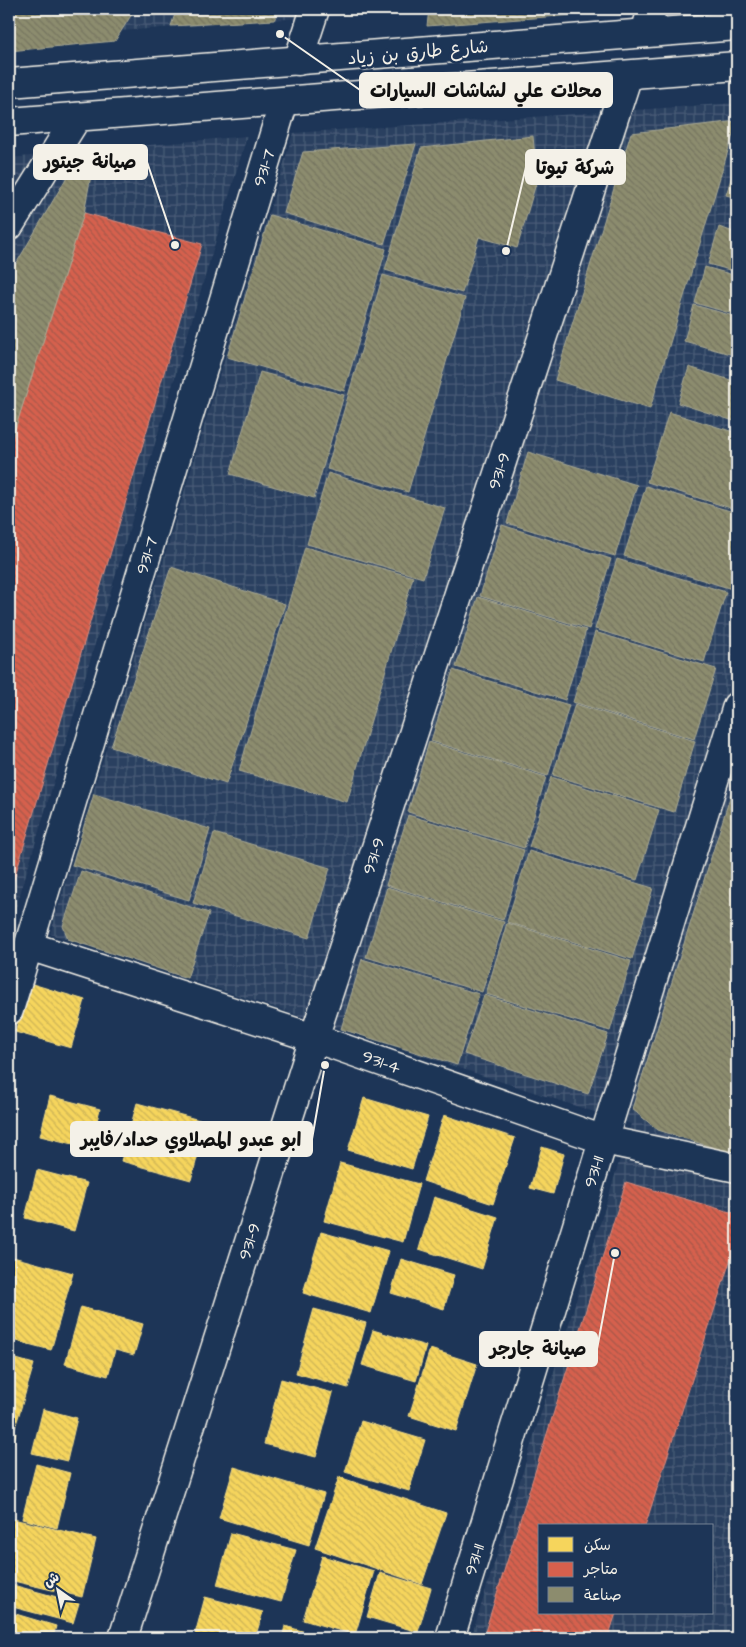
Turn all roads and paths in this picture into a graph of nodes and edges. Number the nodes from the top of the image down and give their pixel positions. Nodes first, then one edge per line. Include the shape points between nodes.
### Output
1 (315, 9) edge
2 (648, 21) edge
3 (737, 26) edge
4 (298, 61) junction
5 (737, 66) edge
6 (628, 75) junction
7 (9, 83) edge
8 (284, 101) junction
9 (77, 116) junction
10 (9, 122) edge
11 (9, 226) edge
12 (737, 706) edge
13 (29, 946) junction
14 (9, 1010) edge
15 (314, 1038) junction
16 (604, 1140) junction
17 (737, 1168) edge
18 (123, 1638) edge
19 (450, 1638) edge

1 - 4 street
2 - 3 street, شارع طارق بن زياد
2 - 4 street, شارع طارق بن زياد
4 - 7 street, شارع طارق بن زياد
5 - 6 street
6 - 8 street
6 - 15 street, 931-9
8 - 9 street
8 - 13 street, 931-7
9 - 10 street
9 - 11 street
12 - 16 street, 931-11
13 - 14 street, 931-7
13 - 15 street, 931-4
15 - 16 street, 931-4
15 - 18 street, 931-9
16 - 17 street, 931-4
16 - 19 street, 931-11

